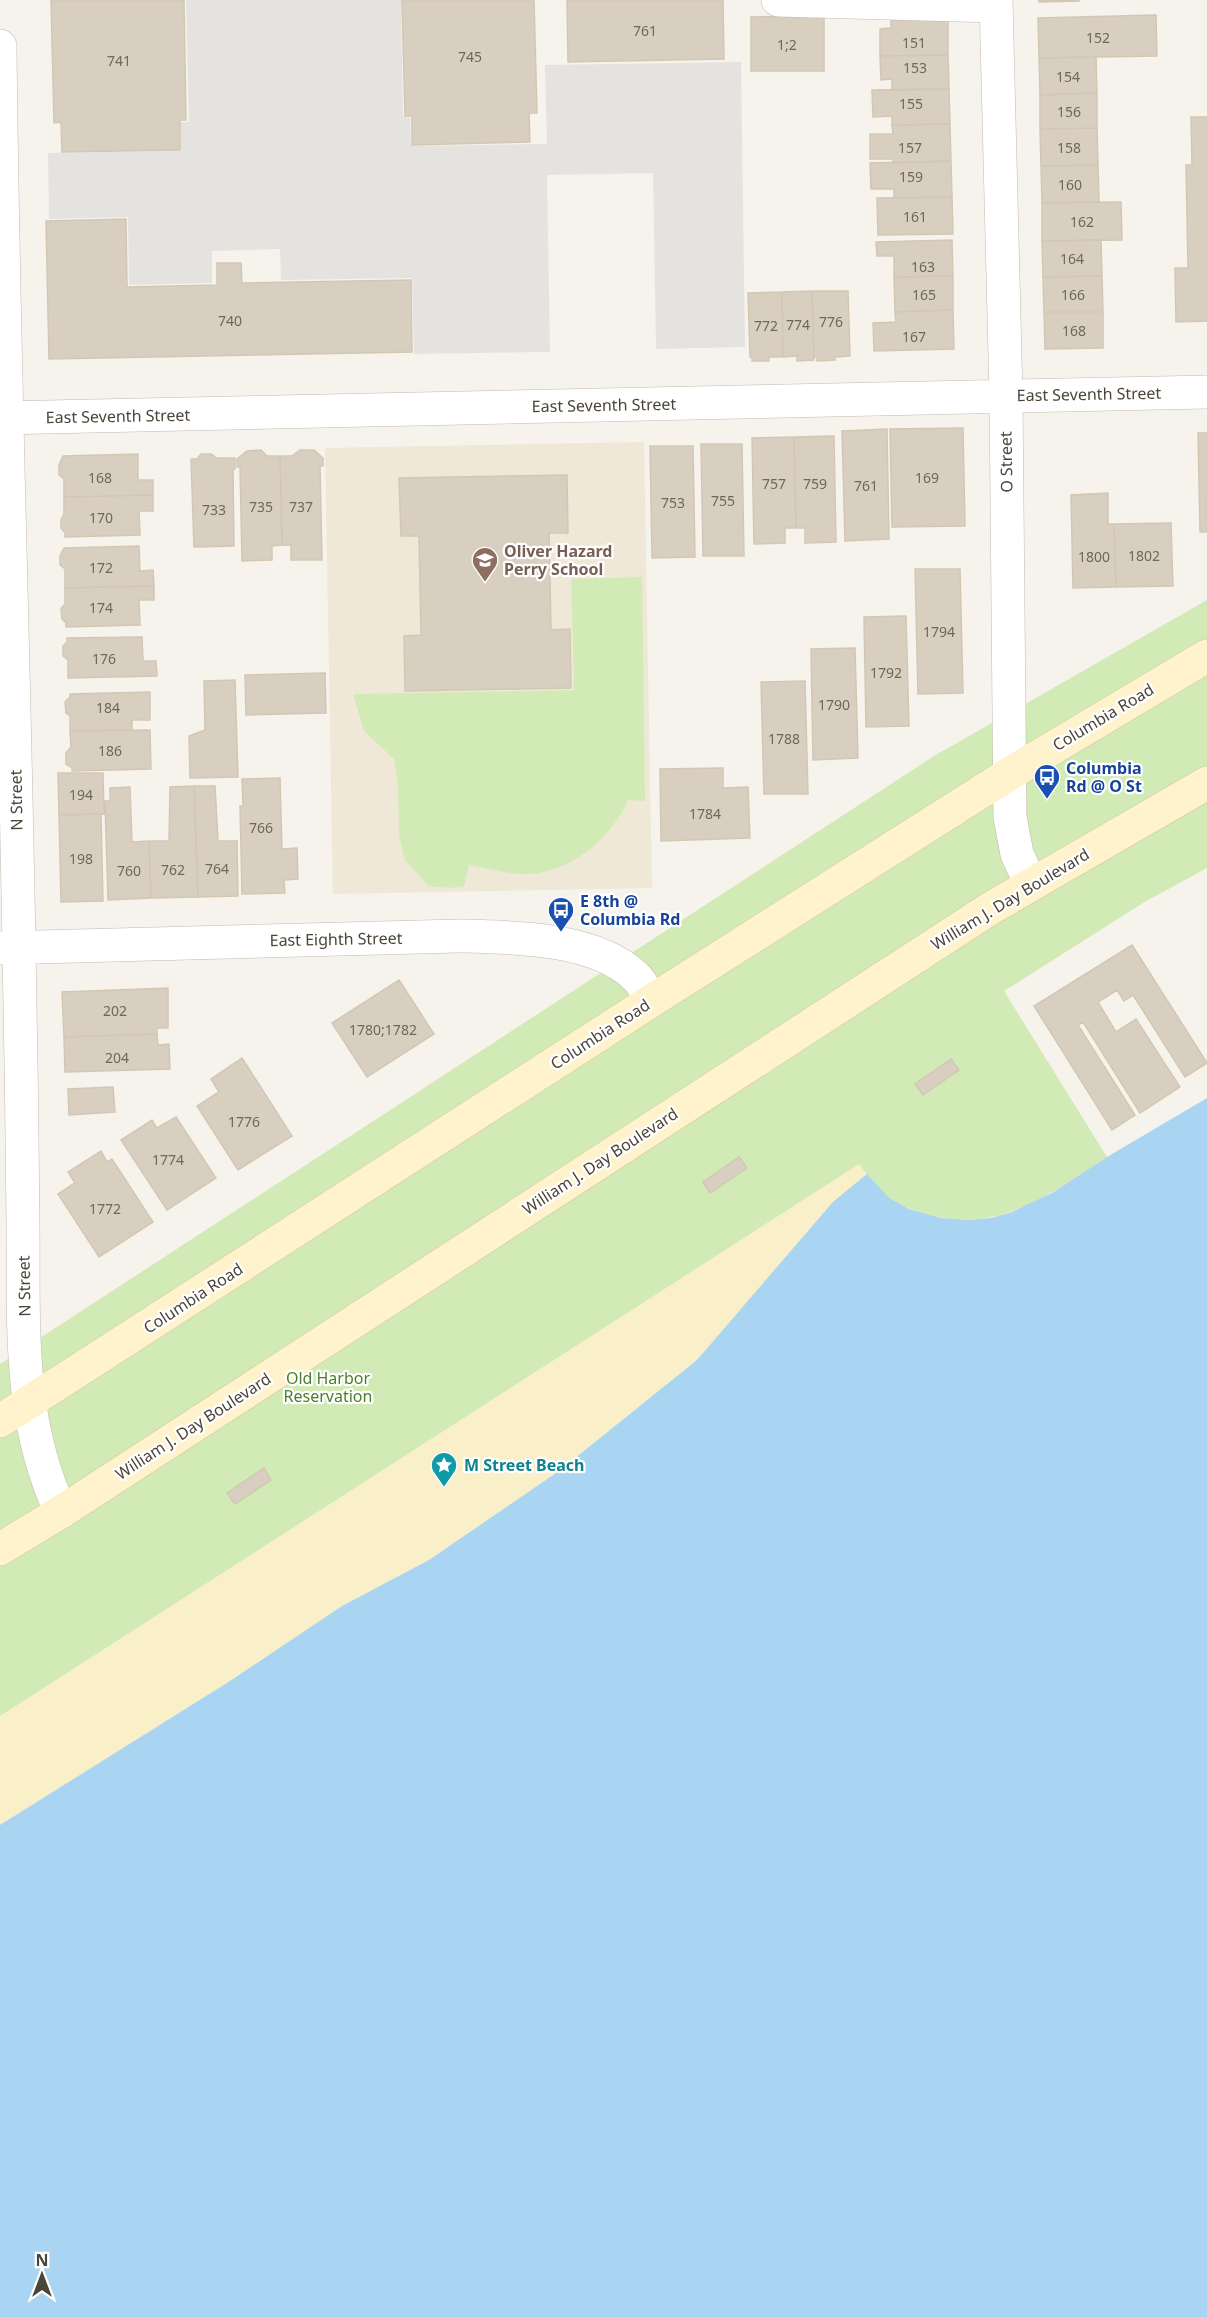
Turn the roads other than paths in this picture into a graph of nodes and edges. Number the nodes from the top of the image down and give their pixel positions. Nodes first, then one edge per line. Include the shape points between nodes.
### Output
1 (778, 0) edge
2 (996, 3) edge
3 (0, 46) edge
4 (1207, 392) edge
5 (1006, 396) junction
6 (3, 418) edge
7 (1207, 656) edge
8 (6, 688) edge
9 (1009, 774) junction
10 (1207, 783) edge
11 (1031, 884) junction
12 (10, 947) edge
13 (651, 1001) junction
14 (29, 1404) junction
15 (0, 1421) edge
16 (61, 1512) junction
17 (0, 1550) edge

1 - 2 street
2 - 5 street, O Street
3 - 6 street, N Street
4 - 5 street, East Seventh Street
5 - 6 street, East Seventh Street
5 - 9 street, O Street
6 - 8 street, N Street
7 - 9 main road, Columbia Road
8 - 12 street, N Street
9 - 11 street, O Street via 1012,836
9 - 13 main road, Columbia Road
10 - 11 main road, William J. Day Boulevard
11 - 16 main road, William J. Day Boulevard
12 - 13 street, East Eighth Street via 458,936 523,939 610,959 639,979
12 - 14 street, N Street
13 - 14 main road, Columbia Road
14 - 15 main road, Columbia Road
14 - 16 street, N Street via 39,1458
16 - 17 main road, William J. Day Boulevard

